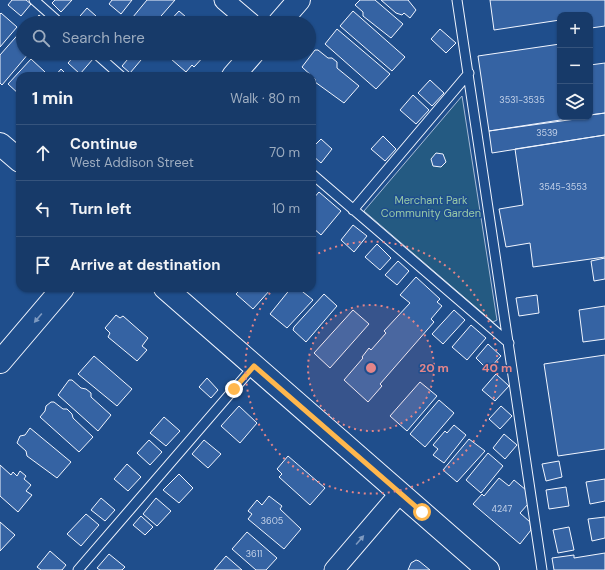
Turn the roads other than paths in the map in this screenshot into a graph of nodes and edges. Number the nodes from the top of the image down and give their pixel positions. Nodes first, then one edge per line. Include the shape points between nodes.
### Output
1 (34, 0) edge
2 (224, 0) edge
3 (299, 0) edge
4 (457, 0) edge
5 (52, 16) edge
6 (243, 16) edge
7 (285, 16) edge
8 (103, 60) edge
9 (247, 60) edge
10 (116, 72) edge
11 (236, 72) edge
12 (469, 74) junction
13 (0, 144) edge
14 (16, 158) edge
15 (316, 178) edge
16 (353, 210) junction
17 (60, 292) edge
18 (170, 292) edge
19 (509, 343) junction
20 (0, 362) edge
21 (254, 366) junction
22 (400, 493) junction
23 (78, 570) edge
24 (334, 570) edge
25 (488, 570) edge
26 (542, 570) edge

1 - 5 lane
2 - 6 street
3 - 7 street
4 - 12 lane
8 - 10 lane
9 - 11 street
12 - 16 lane
12 - 19 lane
13 - 14 street
15 - 16 lane
16 - 19 lane
17 -> 20 street
18 - 21 street
19 - 26 lane
21 - 22 street
21 - 23 lane
24 -> 22 street
22 - 25 street

